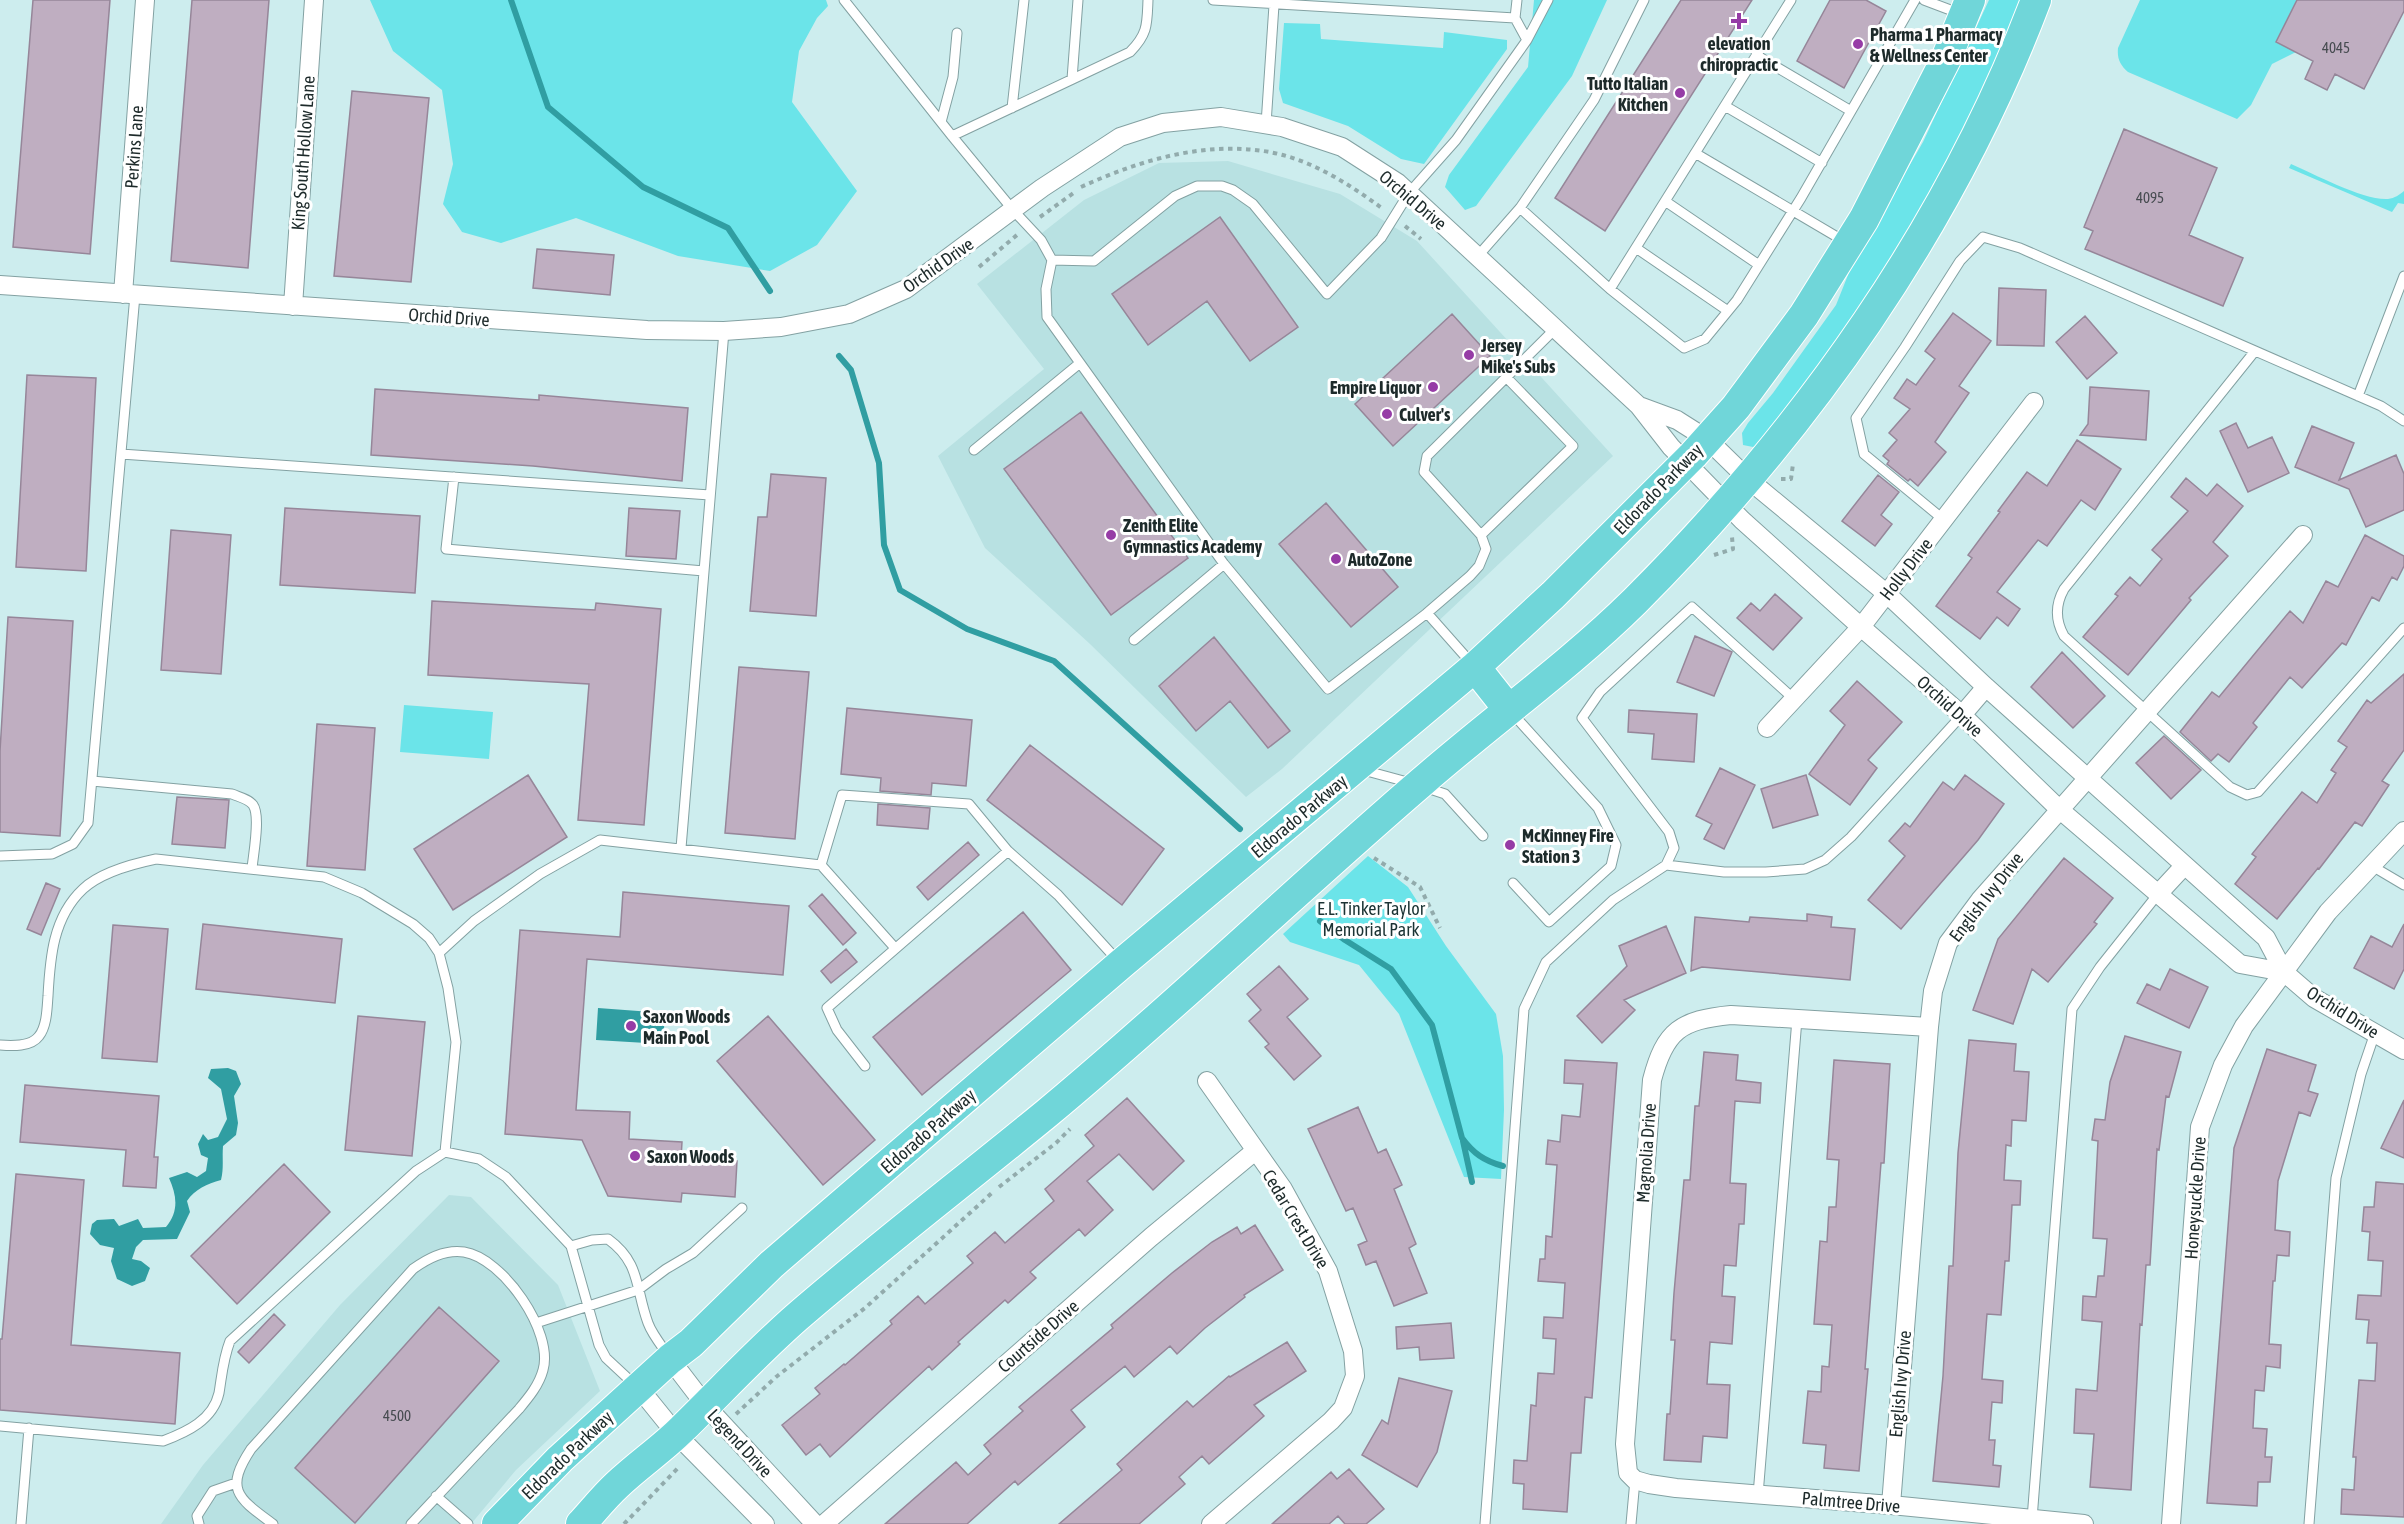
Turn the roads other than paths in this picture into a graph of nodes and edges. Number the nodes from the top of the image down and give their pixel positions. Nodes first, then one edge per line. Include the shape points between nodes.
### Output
1 (145, 0) edge
2 (314, 0) edge
3 (844, 0) edge
4 (1024, 0) edge
5 (1078, 0) edge
6 (1148, 0) edge
7 (1213, 0) edge
8 (1517, 0) edge
9 (1548, 0) edge
10 (1644, 0) edge
11 (1791, 0) edge
12 (1915, 0) edge
13 (1924, 0) edge
14 (2036, 0) edge
15 (1336, 4) edge
16 (1275, 5) junction
17 (1967, 8) edge
18 (1515, 18) junction
19 (957, 33) dead end
20 (1527, 40) junction
21 (1756, 56) junction
22 (1072, 79) junction
23 (1725, 106) junction
24 (1012, 108) junction
25 (1851, 111) junction
26 (941, 122) junction
27 (1266, 124) junction
28 (952, 136) junction
29 (1695, 153) junction
30 (1822, 163) junction
31 (1409, 193) junction
32 (1665, 201) junction
33 (1521, 208) junction
34 (1013, 210) junction
35 (1792, 212) junction
36 (1849, 244) junction
37 (1636, 248) junction
38 (1477, 256) junction
39 (1052, 260) junction
40 (1759, 265) junction
41 (2404, 276) edge
42 (0, 285) edge
43 (1610, 290) junction
44 (129, 295) junction
45 (292, 306) junction
46 (1728, 311) junction
47 (1555, 329) junction
48 (724, 331) junction
49 (2255, 351) junction
50 (1080, 363) junction
51 (1507, 378) junction
52 (2358, 396) junction
53 (2034, 402) dead end
54 (1639, 406) junction
55 (2404, 421) edge
56 (1707, 439) junction
57 (974, 450) dead end
58 (121, 454) junction
59 (1685, 463) junction
60 (454, 477) junction
61 (1749, 480) junction
62 (710, 495) junction
63 (1727, 505) junction
64 (1944, 520) junction
65 (1481, 535) junction
66 (2303, 535) dead end
67 (1224, 564) junction
68 (704, 571) junction
69 (1887, 594) junction
70 (1427, 613) junction
71 (1861, 627) junction
72 (2404, 628) edge
73 (1134, 640) dead end
74 (1475, 667) junction
75 (1986, 687) junction
76 (1794, 699) junction
77 (1509, 710) junction
78 (2147, 710) junction
79 (1962, 715) junction
80 (1767, 728) dead end
81 (1355, 768) junction
82 (2088, 776) junction
83 (92, 781) junction
84 (1418, 784) junction
85 (2059, 809) junction
86 (2404, 831) edge
87 (1484, 836) dead end
88 (681, 848) junction
89 (1008, 851) junction
90 (0, 856) edge
91 (1666, 864) junction
92 (821, 865) junction
93 (2184, 866) junction
94 (2372, 866) junction
95 (252, 869) junction
96 (1513, 883) dead end
97 (2404, 885) edge
98 (2158, 894) junction
99 (895, 948) junction
100 (439, 953) junction
101 (1120, 964) junction
102 (2284, 972) junction
103 (1797, 1019) junction
104 (1929, 1027) junction
105 (2375, 1033) junction
106 (0, 1045) edge
107 (2404, 1050) edge
108 (864, 1066) dead end
109 (1207, 1081) dead end
110 (1255, 1151) junction
111 (445, 1152) junction
112 (742, 1208) dead end
113 (572, 1246) junction
114 (638, 1290) junction
115 (587, 1306) junction
116 (536, 1323) junction
117 (670, 1359) junction
118 (639, 1388) junction
119 (706, 1406) junction
120 (0, 1426) edge
121 (29, 1428) junction
122 (677, 1435) junction
123 (1635, 1480) junction
124 (236, 1483) junction
125 (1758, 1495) junction
126 (436, 1496) junction
127 (1891, 1505) junction
128 (2032, 1519) junction
129 (21, 1524) edge
130 (199, 1524) edge
131 (273, 1524) edge
132 (411, 1524) edge
133 (468, 1524) edge
134 (497, 1524) edge
135 (581, 1524) edge
136 (765, 1524) edge
137 (815, 1524) edge
138 (824, 1524) edge
139 (1211, 1524) edge
140 (1485, 1524) edge
141 (1631, 1524) edge
142 (2084, 1524) edge
143 (2171, 1524) edge
144 (2309, 1524) edge

1 - 44 street, Perkins Lane
2 - 45 street, King South Hollow Lane
3 - 26 lane
4 - 24 lane
5 - 22 lane
6 - 22 lane via 1146,31 1140,42 1130,52
7 - 16 lane
8 - 18 lane
9 - 20 lane
10 - 33 lane via 1594,100
11 - 21 lane
12 - 25 lane
13 - 17 lane
14 - 61 main road via 1983,124 1918,241 1856,338
15 - 16 lane
15 - 18 lane
16 - 27 lane
17 - 36 main road, Eldorado Parkway via 1912,130
18 - 20 lane
19 - 26 lane via 953,77
20 - 31 lane via 1456,140
21 - 23 lane
21 - 25 lane
22 - 24 lane
23 - 29 lane
23 - 30 lane
24 - 28 lane
25 - 30 lane
26 - 28 lane
27 - 31 street, Orchid Drive via 1342,147
27 - 34 street, Orchid Drive via 1221,117 1163,123 1120,137
28 - 34 lane
29 - 32 lane
29 - 35 lane
30 - 35 lane
31 - 38 street, Orchid Drive
31 - 39 lane via 1381,238 1327,294 1253,204 1222,186 1197,186 1175,196 1094,261
32 - 37 lane
32 - 40 lane
33 - 38 lane
33 - 43 lane
34 - 39 lane via 1041,240
34 - 48 street, Orchid Drive via 906,289 849,314 781,327
35 - 36 lane
35 - 40 lane
36 - 56 main road, Eldorado Parkway via 1797,324 1736,407
37 - 43 lane
37 - 46 lane
38 - 47 street, Orchid Drive
39 - 50 lane via 1046,289 1047,317
40 - 46 lane
41 - 52 lane
42 - 44 street, Orchid Drive
43 - 46 lane via 1684,348 1705,339
44 - 45 street, Orchid Drive
44 - 58 lane via 131,348
45 - 48 street, Orchid Drive via 647,330
47 - 51 lane
47 - 54 street, Orchid Drive
48 - 62 lane
49 - 52 lane
49 - 64 lane via 2020,248 1983,237 1960,261 1856,418 1864,454
49 - 78 lane via 2060,598 2056,618 2064,636
50 - 57 lane
50 - 67 lane
51 - 65 lane via 1427,456 1424,472
51 - 65 lane via 1573,446
52 - 55 lane
53 - 64 street, Holly Drive
54 - 56 street, Orchid Drive via 1677,420
54 - 59 street, Orchid Drive
56 - 59 main road, Eldorado Parkway
56 - 61 street, Orchid Drive
58 - 60 lane
58 - 83 lane
59 - 63 street, Orchid Drive
59 - 74 main road, Eldorado Parkway
60 - 62 lane
60 - 68 lane via 446,549
61 - 63 main road
61 - 69 street, Orchid Drive
62 - 68 lane
63 - 71 street, Orchid Drive
63 - 77 main road via 1581,652
64 - 69 street, Holly Drive
65 - 70 lane via 1486,549 1479,566
66 - 78 street, English Ivy Drive
67 - 70 lane via 1328,689
67 - 73 lane
68 - 88 lane
69 - 71 street, Holly Drive
69 - 75 street, Orchid Drive
70 - 74 lane
71 - 76 street, Holly Drive
71 - 79 street, Orchid Drive
72 - 78 lane via 2252,795 2230,787
74 - 77 main road
74 - 81 main road, Eldorado Parkway
75 - 79 street
75 - 82 street, Orchid Drive
76 - 80 street, Holly Drive
76 - 91 lane via 1692,606 1600,692 1582,718 1669,831 1674,848
77 - 84 main road
77 - 96 lane via 1598,808 1616,844 1611,867 1549,922
78 - 82 street, English Ivy Drive
79 - 85 street, Orchid Drive
79 - 91 lane via 1826,860 1805,869 1766,872 1724,872
81 - 84 lane
81 - 101 main road, Eldorado Parkway
82 - 85 street, English Ivy Drive
82 - 93 street, Orchid Drive
83 - 90 lane via 88,824 73,844 52,854
83 - 95 lane via 232,794 250,801 256,816
84 - 87 lane via 1445,794
84 - 119 main road via 1048,1112 792,1321
85 - 98 street, Orchid Drive
85 - 104 street, English Ivy Drive via 1948,943 1933,991
86 - 94 street, Honeysuckle Drive
88 - 92 lane
88 - 100 lane via 600,840 540,874 474,921
89 - 92 lane via 969,804 842,795
89 - 99 lane
89 - 101 lane via 1058,895
91 - 140 lane via 1613,900 1546,962 1524,1009
92 - 99 lane
93 - 98 street
93 - 102 street, Orchid Drive via 2266,938
94 - 97 lane
94 - 102 street, Honeysuckle Drive via 2328,912
95 - 100 lane via 324,877 362,893 413,924
95 - 106 lane via 156,859 116,871 84,888 68,907 51,952 44,1026 38,1038 26,1044
98 - 102 street, Orchid Drive via 2240,964
98 - 128 lane via 2072,1009
99 - 108 lane via 827,1008 837,1030
100 - 111 lane via 456,1042
101 - 117 main road, Eldorado Parkway via 772,1264
102 - 105 street, Orchid Drive via 2314,998
102 - 143 street, Honeysuckle Drive via 2244,1026 2223,1065 2200,1127
103 - 104 street, Magnolia Drive
103 - 123 street, Magnolia Drive via 1704,1017 1680,1028 1666,1041 1657,1060 1652,1080 1625,1444 1628,1473
103 - 125 lane
104 - 127 street, English Ivy Drive
105 - 107 street, Orchid Drive
105 - 144 lane via 2336,1178
109 - 110 street, Cedar Crest Drive
110 - 138 street, Courtside Drive via 1151,1237
110 - 139 street, Cedar Crest Drive via 1283,1189 1328,1270 1353,1351 1355,1376 1343,1408 1331,1421
111 - 113 lane via 479,1159 506,1177
111 - 121 lane via 416,1171 230,1341 218,1396 205,1418 187,1432 163,1441
112 - 114 lane via 693,1253
113 - 114 lane via 608,1239 633,1265
113 - 115 lane
114 - 115 lane
114 - 117 lane via 648,1325
115 - 116 lane
115 - 118 lane via 606,1358
116 - 124 lane via 531,1310 508,1282 473,1255 451,1252 426,1260 413,1269 251,1449 238,1470
116 - 126 lane via 544,1369 534,1391
117 - 118 main road, Eldorado Parkway
117 - 119 street, Legend Drive
118 - 122 street
118 - 134 main road, Eldorado Parkway via 560,1459
119 - 122 main road
119 - 137 street, Legend Drive
120 - 121 lane
121 - 129 lane
122 - 135 main road via 616,1485
122 - 136 street
123 - 125 street, Palmtree Drive
123 - 141 lane
124 - 130 lane via 213,1491 197,1516
124 - 131 lane via 245,1501
125 - 127 street, Palmtree Drive
126 - 132 lane
126 - 133 lane
127 - 128 street, Palmtree Drive
128 - 142 street, Palmtree Drive

